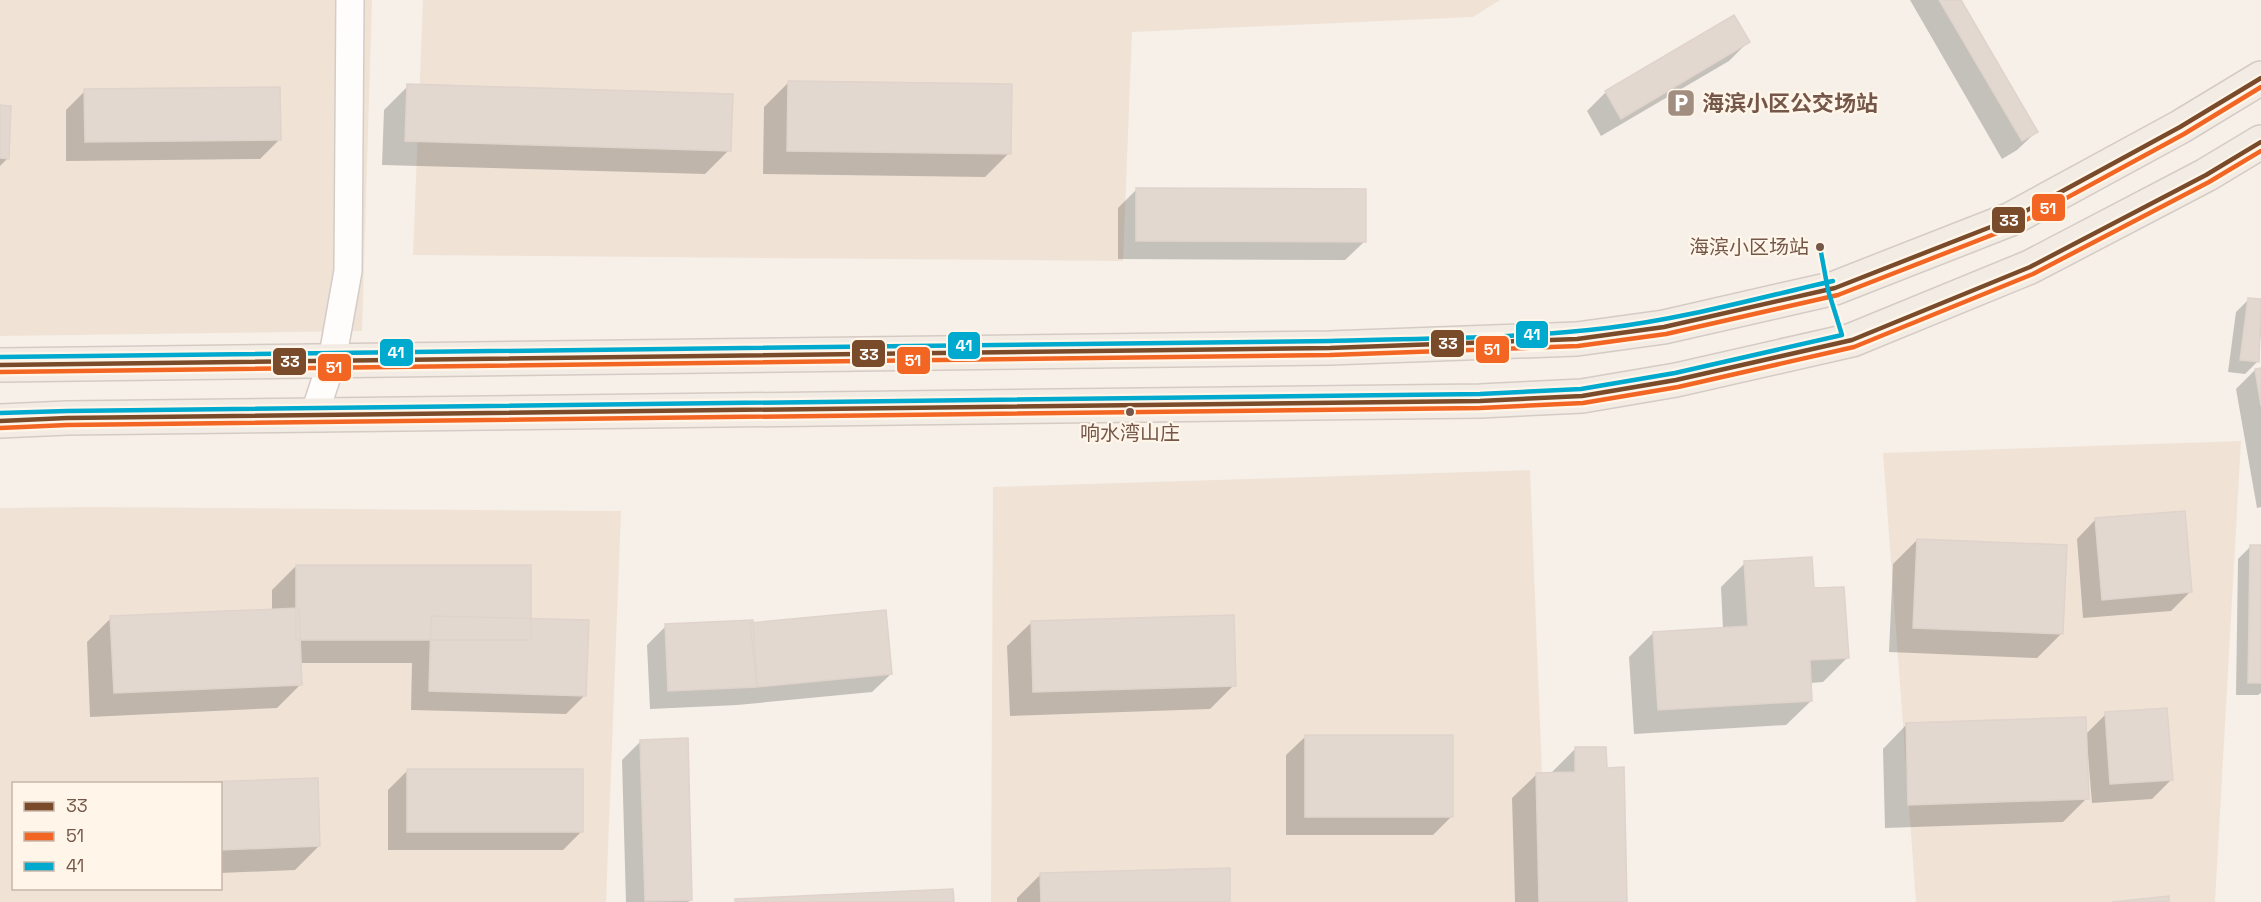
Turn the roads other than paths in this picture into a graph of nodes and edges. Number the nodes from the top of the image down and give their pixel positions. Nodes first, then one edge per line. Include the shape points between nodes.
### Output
1 (350, 0) edge
2 (2261, 78) edge
3 (2261, 142) edge
4 (332, 361) junction
5 (0, 365) edge
6 (314, 415) junction
7 (0, 421) edge

1 - 4 street via 348,271
2 - 4 main road via 2011,219 1835,288 1664,327 1577,339 1330,348
3 - 6 main road via 2030,267 1852,340 1676,380 1582,396 1480,401
4 - 5 main road
4 - 6 street
6 - 7 main road

